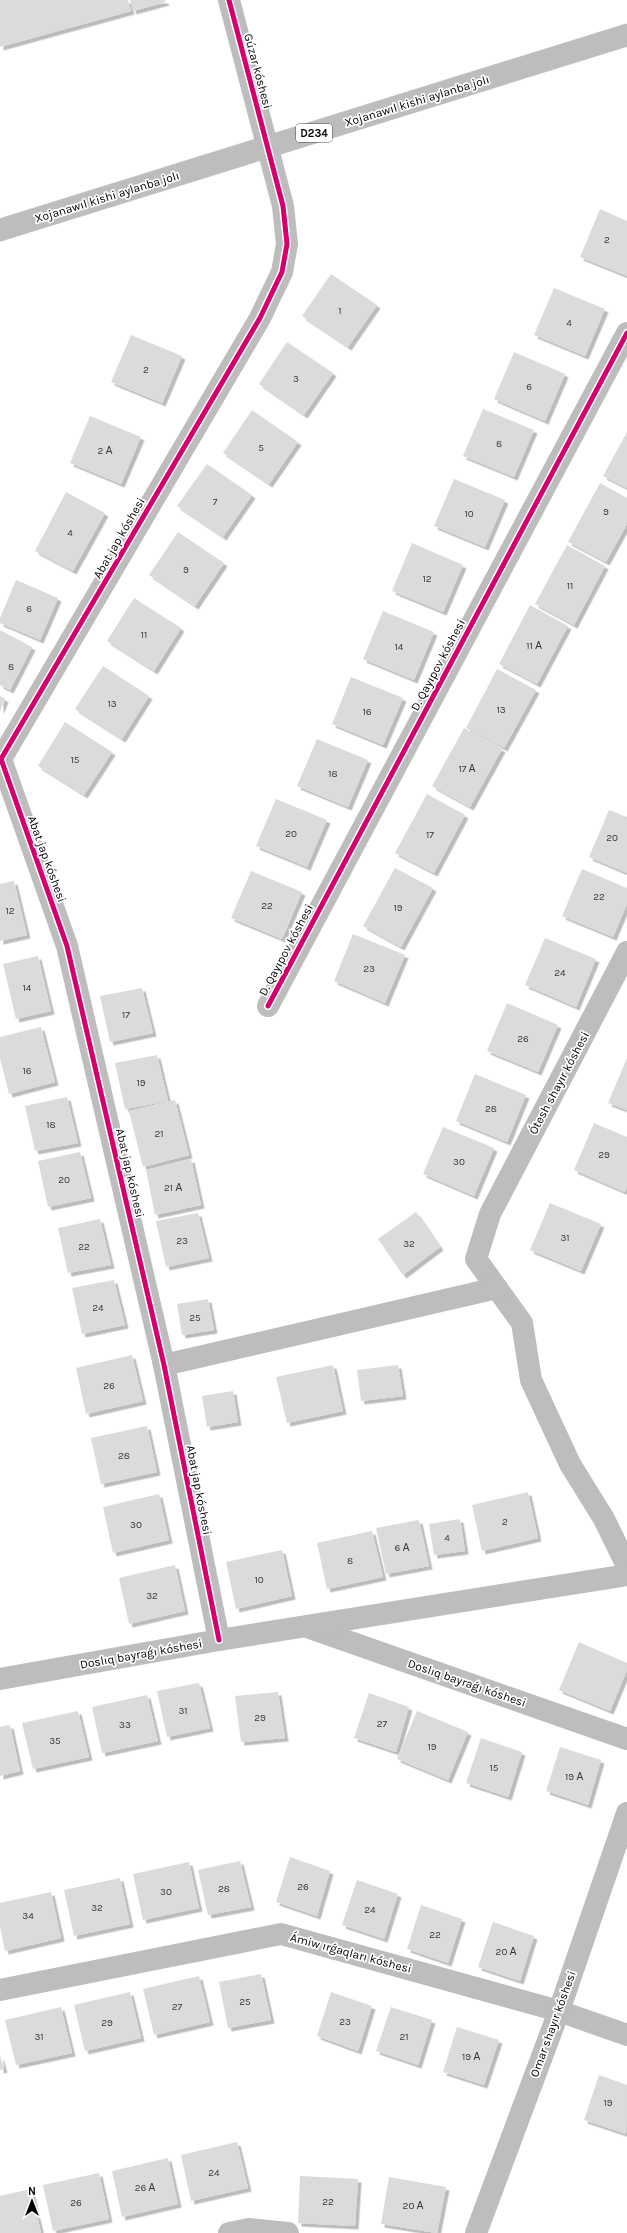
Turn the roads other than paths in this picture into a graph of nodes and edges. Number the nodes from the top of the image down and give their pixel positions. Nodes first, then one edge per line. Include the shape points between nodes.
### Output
1 (229, 0) edge
2 (627, 35) edge
3 (268, 147) junction
4 (0, 230) edge
5 (627, 333) edge
6 (0, 759) edge
7 (627, 952) edge
8 (268, 1006) dead end
9 (497, 1288) junction
10 (164, 1366) junction
11 (627, 1566) edge
12 (627, 1575) edge
13 (307, 1627) junction
14 (220, 1640) junction
15 (0, 1679) edge
16 (627, 1739) edge
17 (627, 1813) edge
18 (0, 1990) edge
19 (559, 2011) junction
20 (627, 2035) edge
21 (228, 2233) edge
22 (288, 2233) edge
23 (476, 2233) edge

1 - 3 street, Gúzar kóshesi
2 - 3 street, Xojanawıl kishi aylanba jolı / D234
3 - 4 street, Xojanawıl kishi aylanba jolı / D234
3 - 6 street, Abat jap kóshesi via 283,206 287,244 282,272 260,318
5 - 8 street, D. Qayıpov kóshesi
6 - 10 street, Abat jap kóshesi via 67,946
7 - 9 street, Ótesh shayır kóshesi via 490,1214 476,1259
9 - 10 street
9 - 11 street via 522,1323 531,1380 570,1464 604,1519
10 - 14 street, Abat jap kóshesi
12 - 13 street, Doslıq bayraǵı kóshesi
13 - 14 street, Doslıq bayraǵı kóshesi
13 - 16 street, Doslıq bayraǵı kóshesi
14 - 15 street, Doslıq bayraǵı kóshesi
17 - 19 street, Omar shayır kóshesi
18 - 19 street, Ámiw ırǵaqları kóshesi via 281,1934
19 - 20 street, Ámiw ırǵaqları kóshesi
19 - 23 street, Omar shayır kóshesi
21 - 22 street via 249,2229

